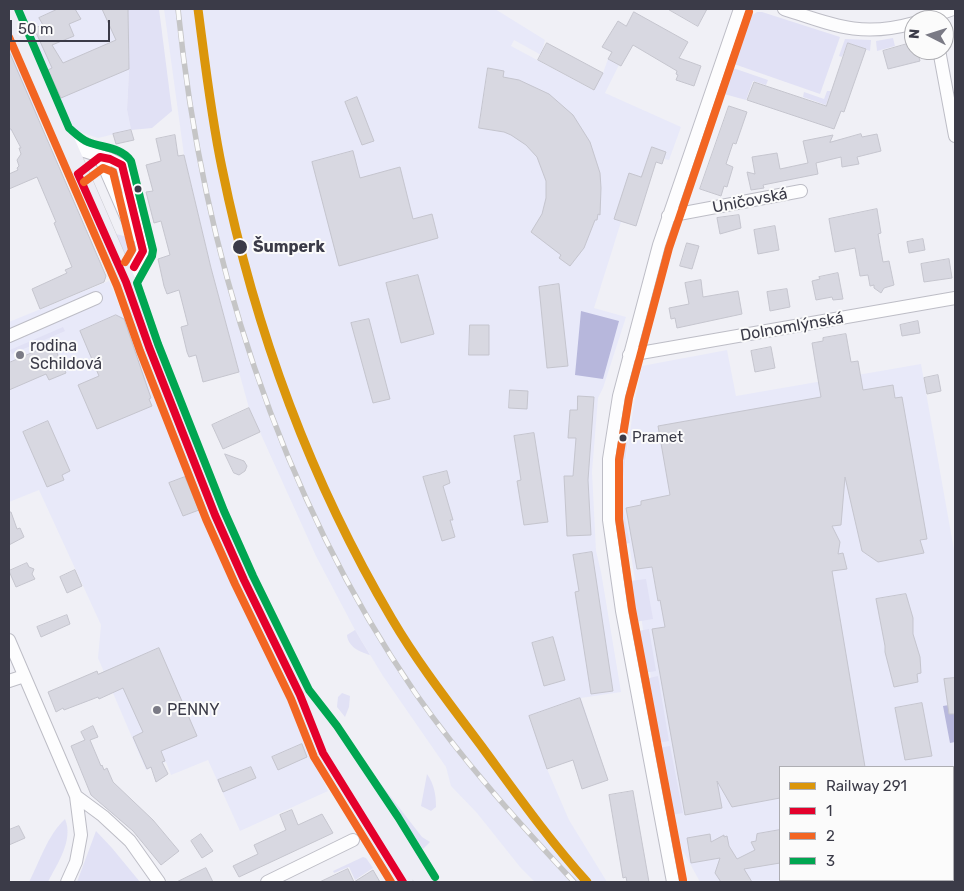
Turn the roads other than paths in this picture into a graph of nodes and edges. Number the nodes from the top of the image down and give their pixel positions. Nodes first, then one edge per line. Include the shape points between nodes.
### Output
1 (740, 9) edge
2 (784, 9) edge
3 (9, 13) edge
4 (904, 25) edge
5 (941, 60) edge
6 (61, 134) junction
7 (955, 136) edge
8 (100, 157) junction
9 (78, 174) junction
10 (801, 191) dead end
11 (668, 216) junction
12 (126, 282) junction
13 (96, 298) dead end
14 (955, 298) edge
15 (9, 336) edge
16 (629, 356) junction
17 (9, 640) edge
18 (24, 676) junction
19 (9, 681) edge
20 (300, 695) junction
21 (76, 796) junction
22 (353, 840) dead end
23 (67, 882) edge
24 (159, 882) edge
25 (267, 882) edge
26 (404, 882) edge
27 (426, 882) edge
28 (673, 882) edge

1 - 11 street
2 - 4 street via 858,30
3 - 6 main road
5 - 7 street
6 - 8 street via 81,150
6 - 9 main road
8 - 9 street
8 - 12 street via 122,165 143,251
9 - 12 main road
10 - 11 street, Uničovská
11 - 16 street
12 - 20 main road via 215,515
13 - 15 street
14 - 16 street, Dolnomlýnská
16 - 28 street via 609,460 609,520 622,611
17 - 18 street
18 - 19 street
18 - 21 street
20 - 26 main road via 323,753
20 - 27 main road via 338,745
21 - 23 street via 81,835 76,862
21 - 24 street via 130,841
22 - 25 street

